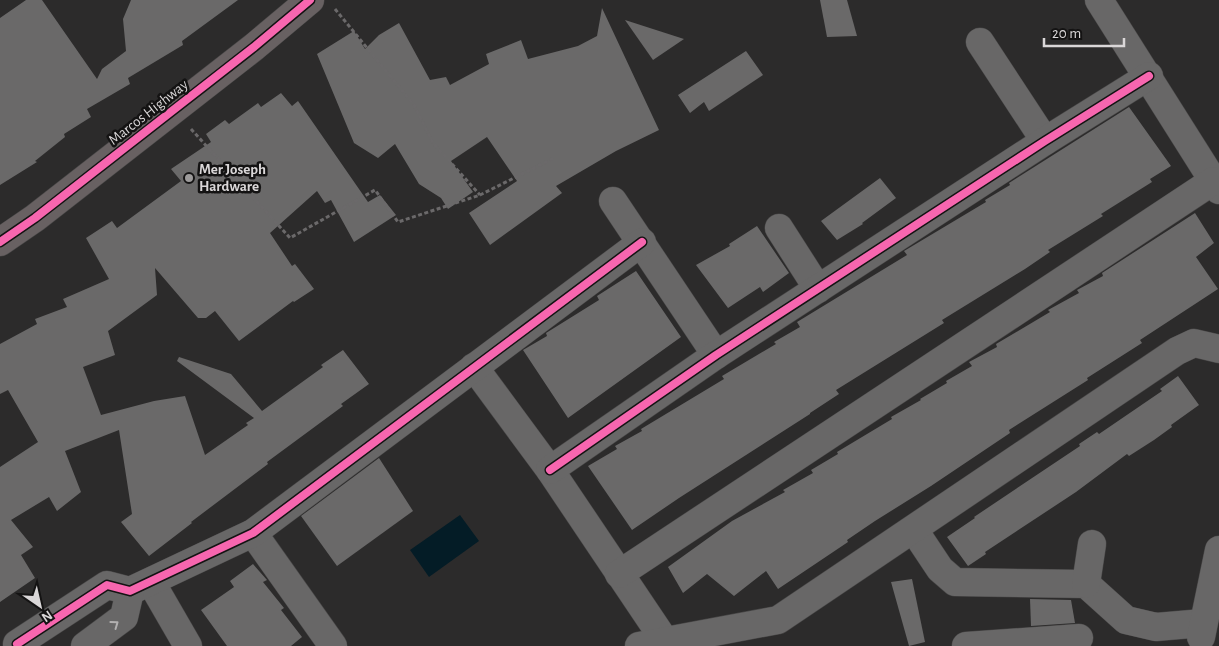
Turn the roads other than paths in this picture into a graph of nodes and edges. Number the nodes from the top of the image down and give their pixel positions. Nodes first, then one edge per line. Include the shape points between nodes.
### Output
1 (1099, 0) edge
2 (321, 3) edge
3 (980, 42) dead end
4 (1149, 76) junction
5 (1045, 142) junction
6 (1216, 185) edge
7 (614, 201) dead end
8 (779, 228) dead end
9 (0, 242) edge
10 (642, 242) junction
11 (818, 289) junction
12 (1219, 349) edge
13 (716, 355) junction
14 (474, 367) junction
15 (550, 470) junction
16 (914, 530) junction
17 (252, 533) junction
18 (1092, 544) dead end
19 (1219, 550) edge
20 (619, 574) junction
21 (1086, 584) junction
22 (140, 586) junction
23 (1079, 638) dead end
24 (12, 639) edge
25 (652, 644) edge
26 (84, 646) edge
27 (188, 646) edge
28 (334, 646) edge
29 (966, 646) edge

1 - 4 street
2 - 9 main road, Marcos Highway via 231,65
3 - 5 street
4 - 5 street
4 - 6 street
5 - 11 street
6 - 20 street
7 - 10 street
8 - 11 street
10 - 13 street
10 - 14 street
11 - 13 street
12 - 16 street via 1194,343 1177,351
13 - 15 street
14 - 15 street
14 - 17 street
15 - 20 street
16 - 21 street via 940,569 955,582
16 - 25 street via 778,620
17 - 22 street
17 - 28 street
18 - 21 street
19 - 21 street via 1202,630 1156,627 1126,620
20 - 25 street
22 - 24 street via 108,586
26 -> 22 street via 124,617
22 - 27 street
23 - 29 street

